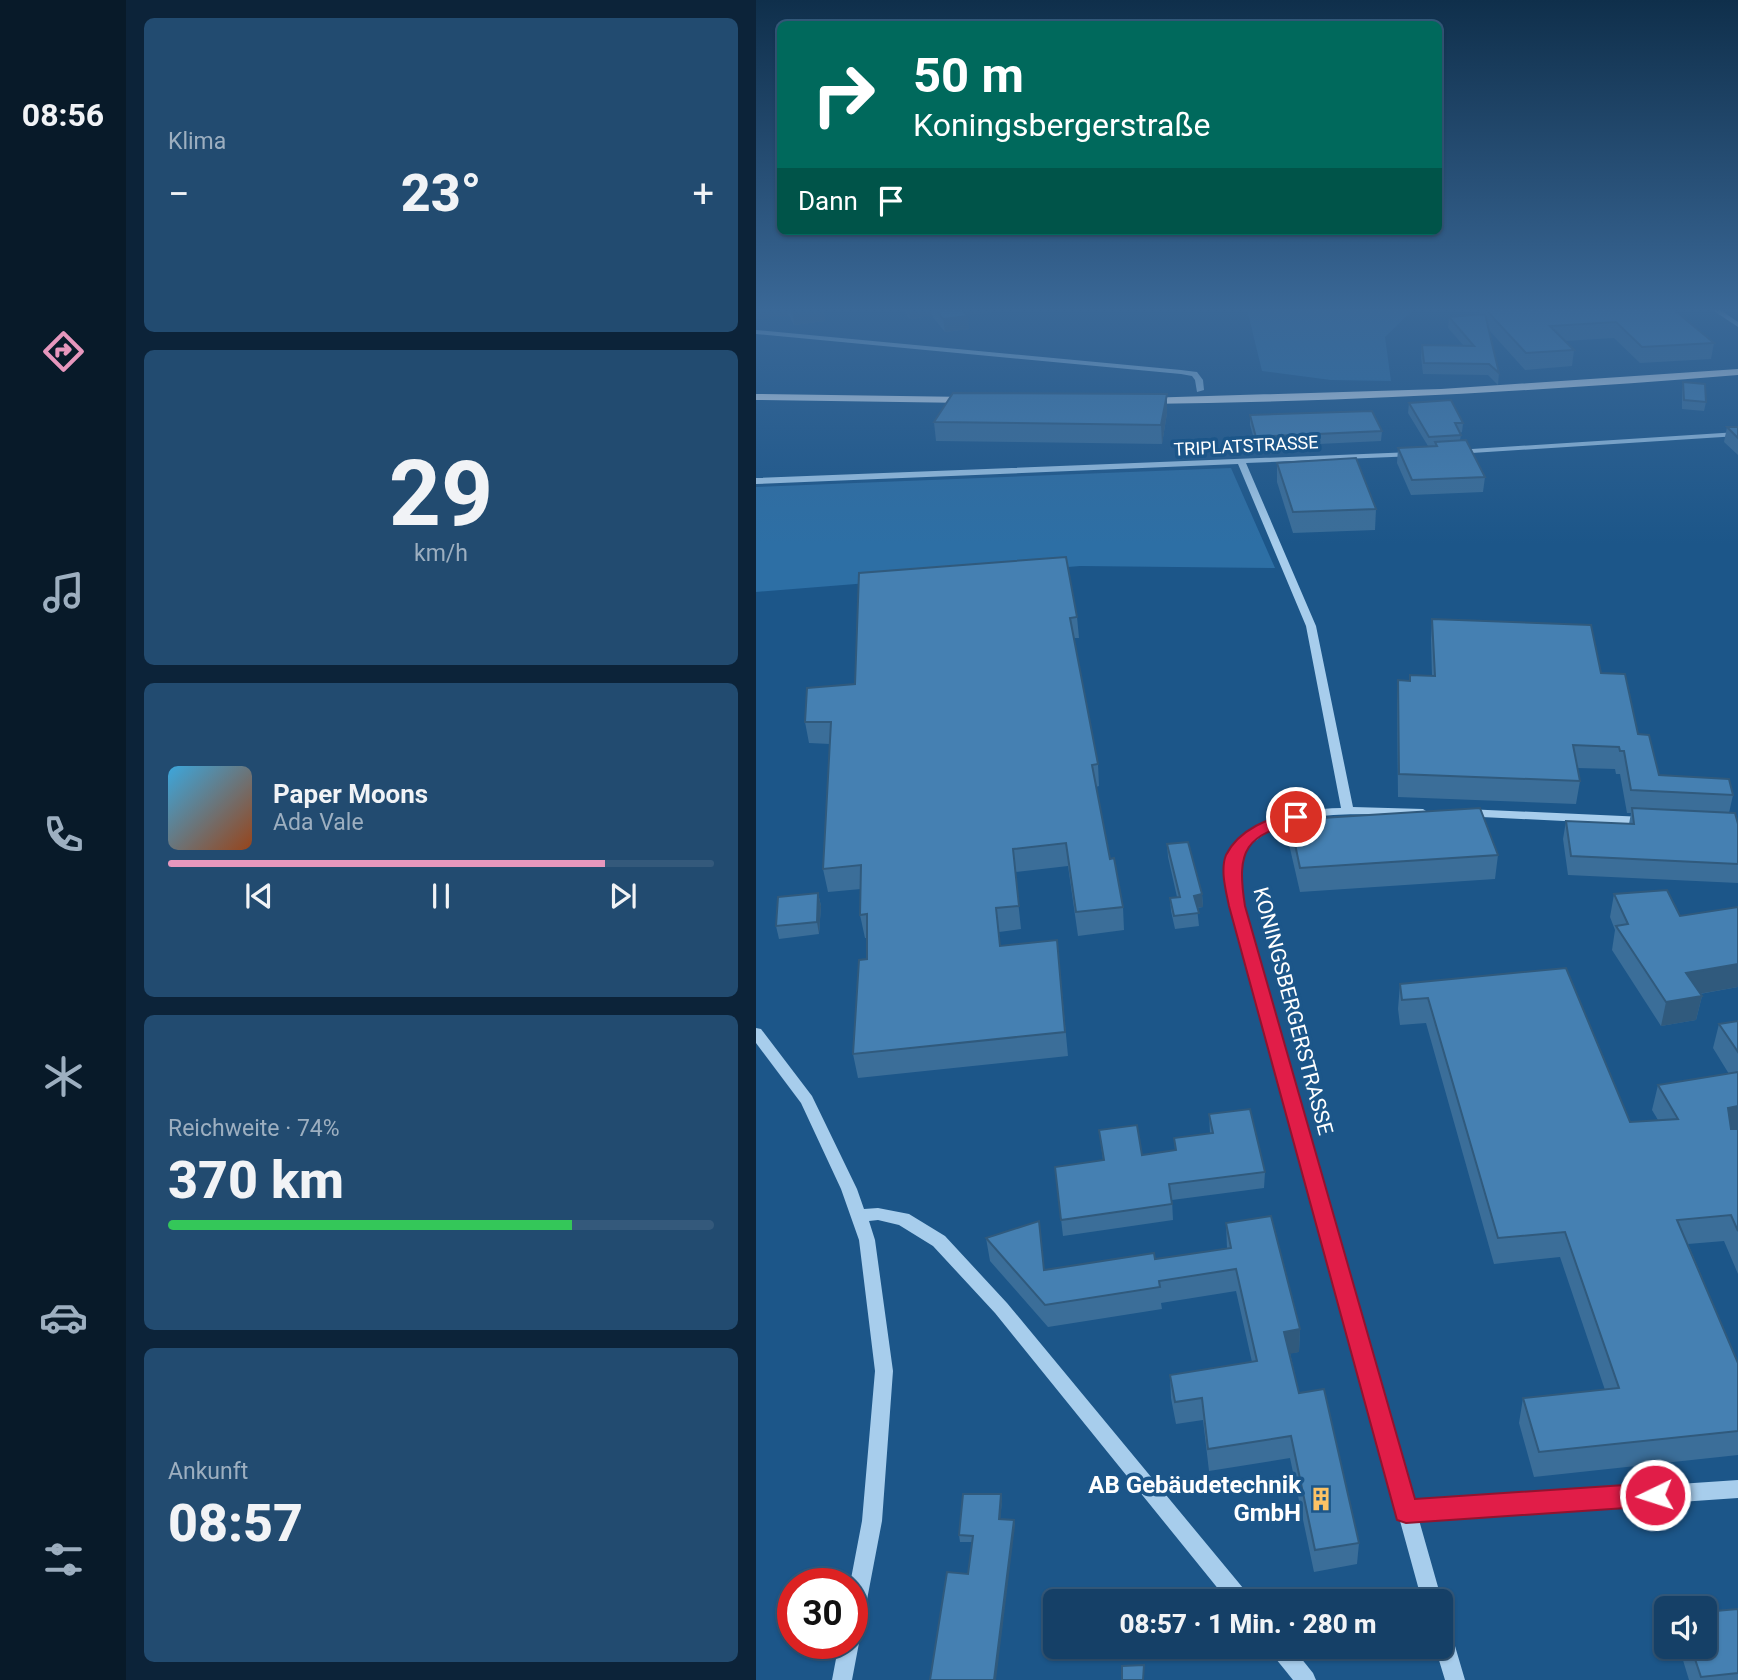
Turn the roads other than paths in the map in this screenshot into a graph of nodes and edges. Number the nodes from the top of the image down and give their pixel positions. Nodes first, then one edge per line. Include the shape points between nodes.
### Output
1 (1536, 387) edge
2 (1200, 390) joint
3 (756, 397) edge
4 (986, 400) edge
5 (1277, 400) junction
6 (1133, 401) edge
7 (1147, 401) junction
8 (1738, 435) edge
9 (1447, 452) edge
10 (1419, 454) edge
11 (1242, 463) junction
12 (756, 481) edge
13 (1348, 812) junction
14 (1666, 822) edge
15 (756, 1032) edge
16 (859, 1216) junction
17 (1738, 1489) edge
18 (1406, 1512) junction
19 (863, 1568) edge
20 (1231, 1589) edge
21 (1428, 1589) edge
22 (846, 1659) edge
23 (1289, 1659) edge
24 (1449, 1659) edge
25 (842, 1680) edge
26 (1306, 1680) edge
27 (1455, 1680) edge

1 - 5 main road
2 - 5 street via 1213,397
2 - 7 street via 1186,397
3 - 4 main road
5 - 7 main road
6 - 7 main road
8 - 9 street
10 - 11 street, TRIPLATSTRASSE
11 - 12 street, TRIPLATSTRASSE
11 - 13 street via 1311,626
13 - 14 street, KONINGSBERGERSTRASSE
13 - 18 street, KONINGSBERGERSTRASSE via 1276,820 1250,837 1234,857 1232,877
15 - 16 street via 807,1100
16 - 19 street via 867,1240 884,1371 872,1521
16 - 20 street via 878,1214 903,1220 939,1241 1001,1308
17 - 18 street
18 - 21 street, KONINGSBERGERSTRASSE
22 - 25 street
23 - 26 street
24 - 27 street

